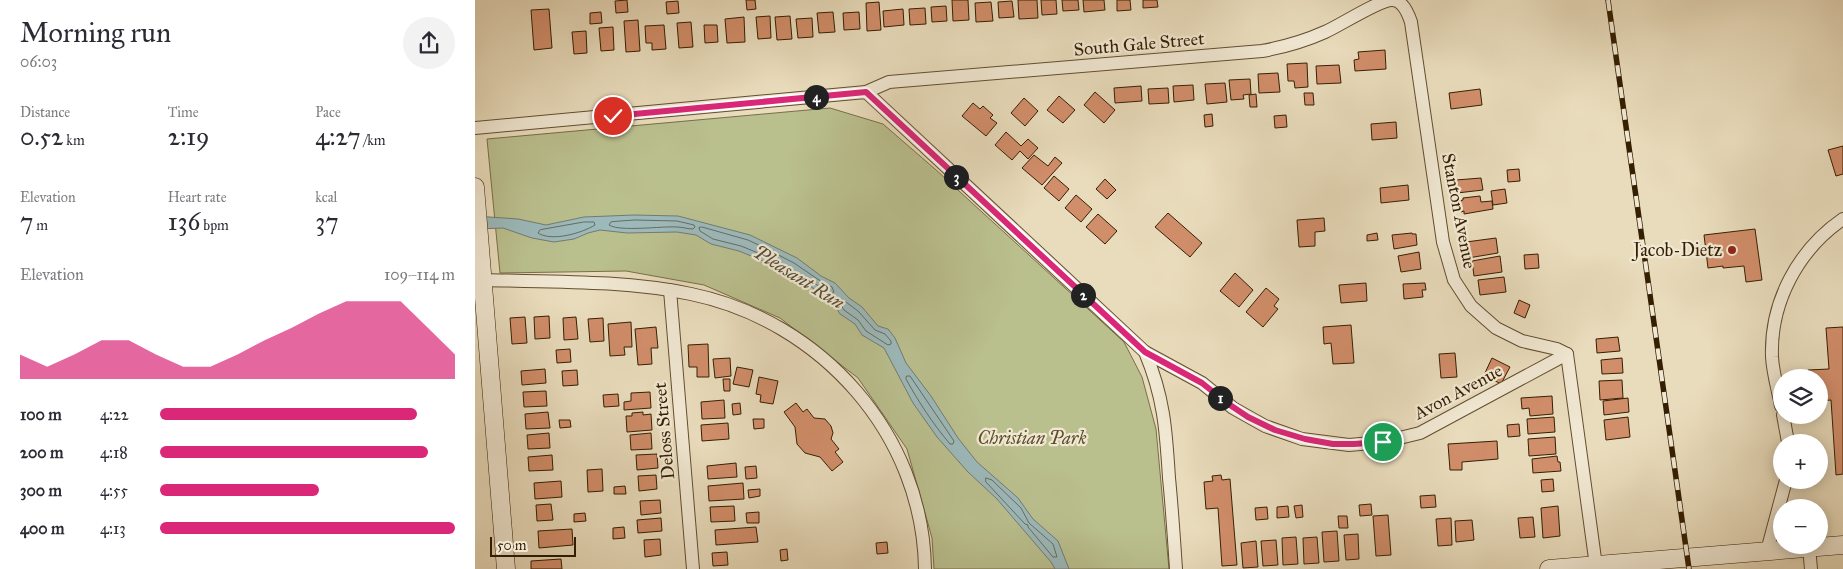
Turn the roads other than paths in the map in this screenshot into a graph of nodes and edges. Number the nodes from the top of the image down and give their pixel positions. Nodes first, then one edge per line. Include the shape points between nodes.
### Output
1 (1404, 8) joint
2 (866, 92) junction
3 (475, 128) edge
4 (475, 193) edge
5 (1843, 219) edge
6 (479, 255) edge
7 (483, 280) junction
8 (670, 290) junction
9 (1145, 352) junction
10 (1567, 354) junction
11 (1774, 369) edge
12 (1784, 489) edge
13 (1843, 544) edge
14 (1828, 545) edge
15 (1773, 550) edge
16 (1767, 551) junction
17 (1810, 554) edge
18 (1596, 566) junction
19 (506, 569) edge
20 (693, 569) edge
21 (925, 569) edge
22 (1176, 569) edge
23 (1549, 569) edge
24 (1811, 569) edge

1 - 2 street, South Gale Street via 1397,1 1390,0 1323,33 1262,51 889,82
1 - 10 street, Stanton Avenue via 1411,22 1443,242 1454,280 1471,306 1496,328 1522,341
2 - 3 street
2 - 9 street
4 - 6 main road
5 - 11 street via 1807,251 1795,270 1774,325
6 - 7 main road
7 - 8 street via 615,284
7 - 19 main road
8 - 20 street, Deloss Street
8 - 21 street via 727,304 765,320 815,351 853,387 885,430 908,479 920,520
9 - 10 street, Avon Avenue via 1202,383 1233,408 1265,426 1305,439 1349,445 1383,442 1419,433
9 - 22 street via 1164,414
10 - 18 street
12 - 16 street
13 - 14 main road
15 - 16 main road
16 - 18 main road
17 - 24 street
18 - 23 main road

